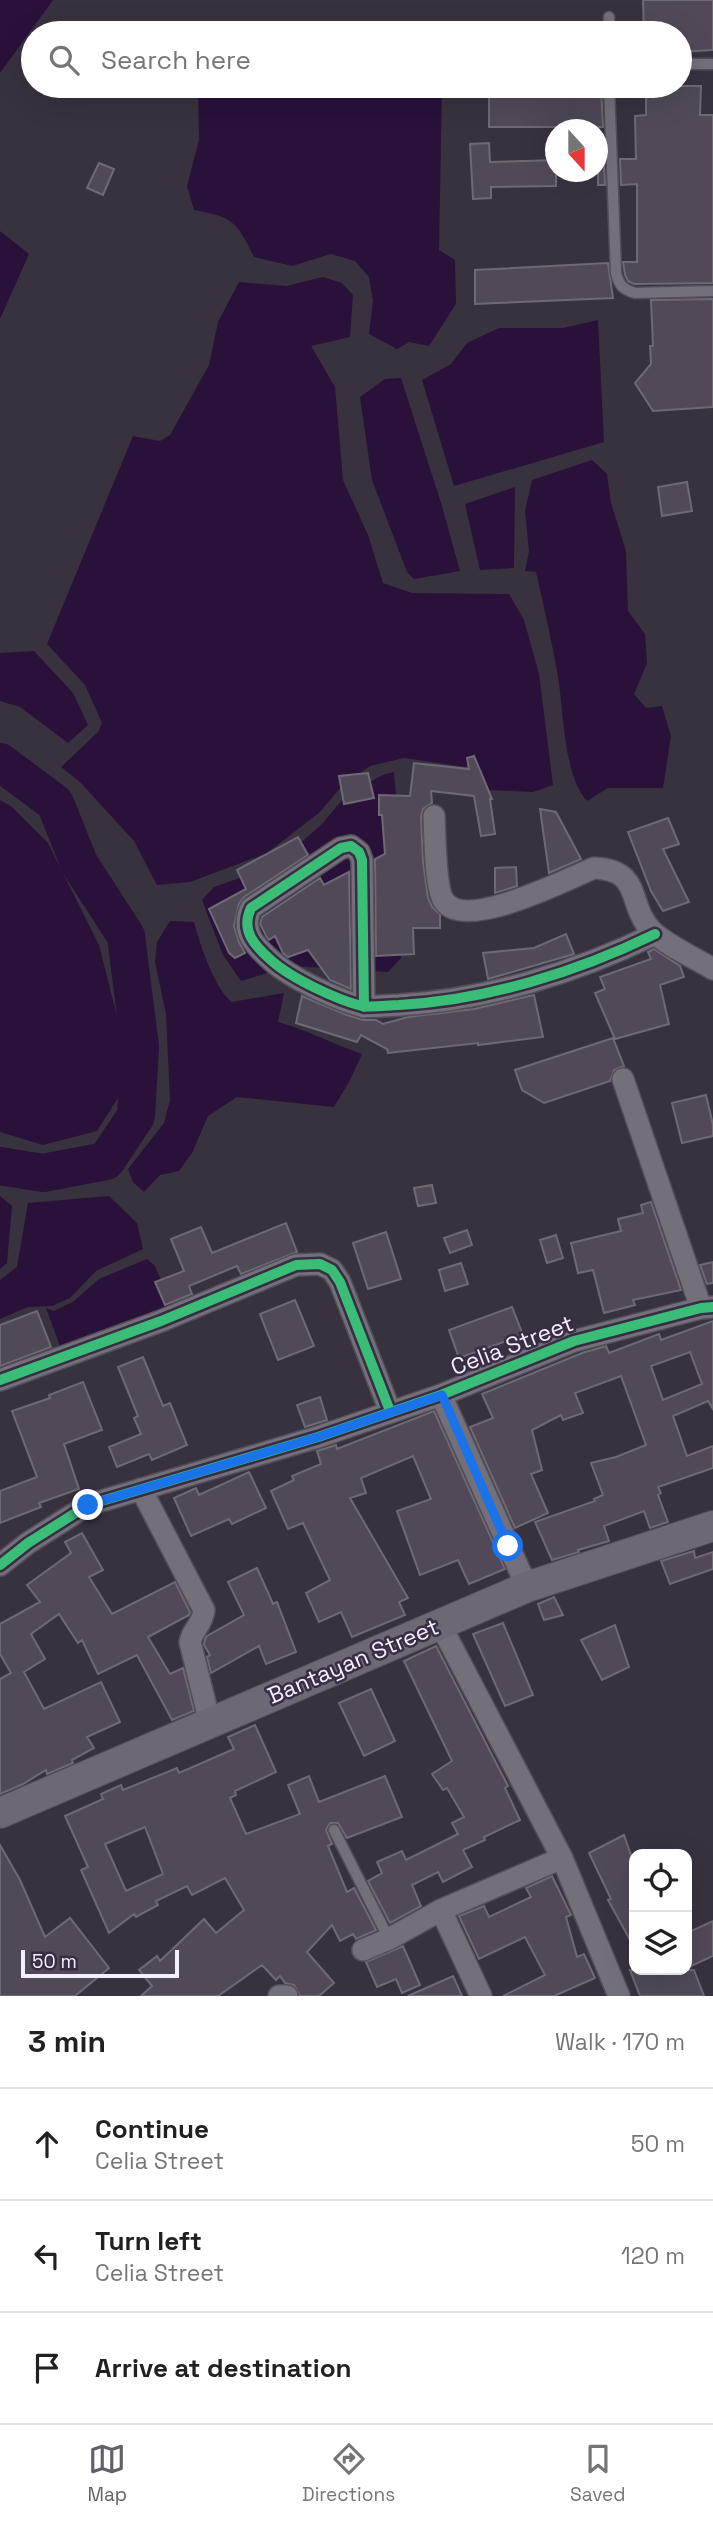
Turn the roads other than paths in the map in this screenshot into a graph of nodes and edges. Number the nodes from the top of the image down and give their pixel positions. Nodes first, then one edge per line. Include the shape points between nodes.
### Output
1 (609, 17) dead end
2 (609, 21) edge
3 (692, 64) edge
4 (713, 64) edge
5 (610, 98) edge
6 (713, 290) edge
7 (434, 816) dead end
8 (655, 934) junction
9 (713, 969) edge
10 (364, 1007) junction
11 (624, 1079) dead end
12 (707, 1308) edge
13 (0, 1380) edge
14 (442, 1395) junction
15 (390, 1411) junction
16 (141, 1489) junction
17 (713, 1527) edge
18 (0, 1565) edge
19 (527, 1587) junction
20 (440, 1624) junction
21 (210, 1723) junction
22 (0, 1813) edge
23 (334, 1830) dead end
24 (562, 1858) junction
25 (441, 1909) junction
26 (389, 1939) junction
27 (363, 1950) dead end
28 (279, 1996) edge
29 (287, 1996) edge
30 (481, 1996) edge
31 (619, 1996) edge

1 - 2 lane
3 - 4 lane
5 - 6 lane via 619,284 635,293
7 - 8 street via 439,888 453,909 491,909 594,868 611,869 622,874
8 - 9 street
8 - 10 street via 617,953 509,987 429,1003
10 - 10 street via 331,996 275,964 254,945 247,930 251,908 341,848 351,846 362,860
11 - 12 street
12 - 14 street, Celia Street via 574,1341
13 - 15 street via 296,1265 320,1264 332,1270 340,1282
14 - 15 street, Celia Street
14 - 19 street, Celia Street
15 - 16 street, Celia Street
16 - 18 street, Celia Street via 88,1505
16 - 21 street via 204,1610 190,1642
17 - 19 main road, Bantayan Street
19 - 20 main road, Bantayan Street
20 - 21 main road, Bantayan Street
20 - 24 street
21 - 22 main road, Bantayan Street
23 - 26 lane
24 - 25 street
24 - 31 street
25 - 26 street
25 - 30 street
26 - 27 street
28 - 29 street

